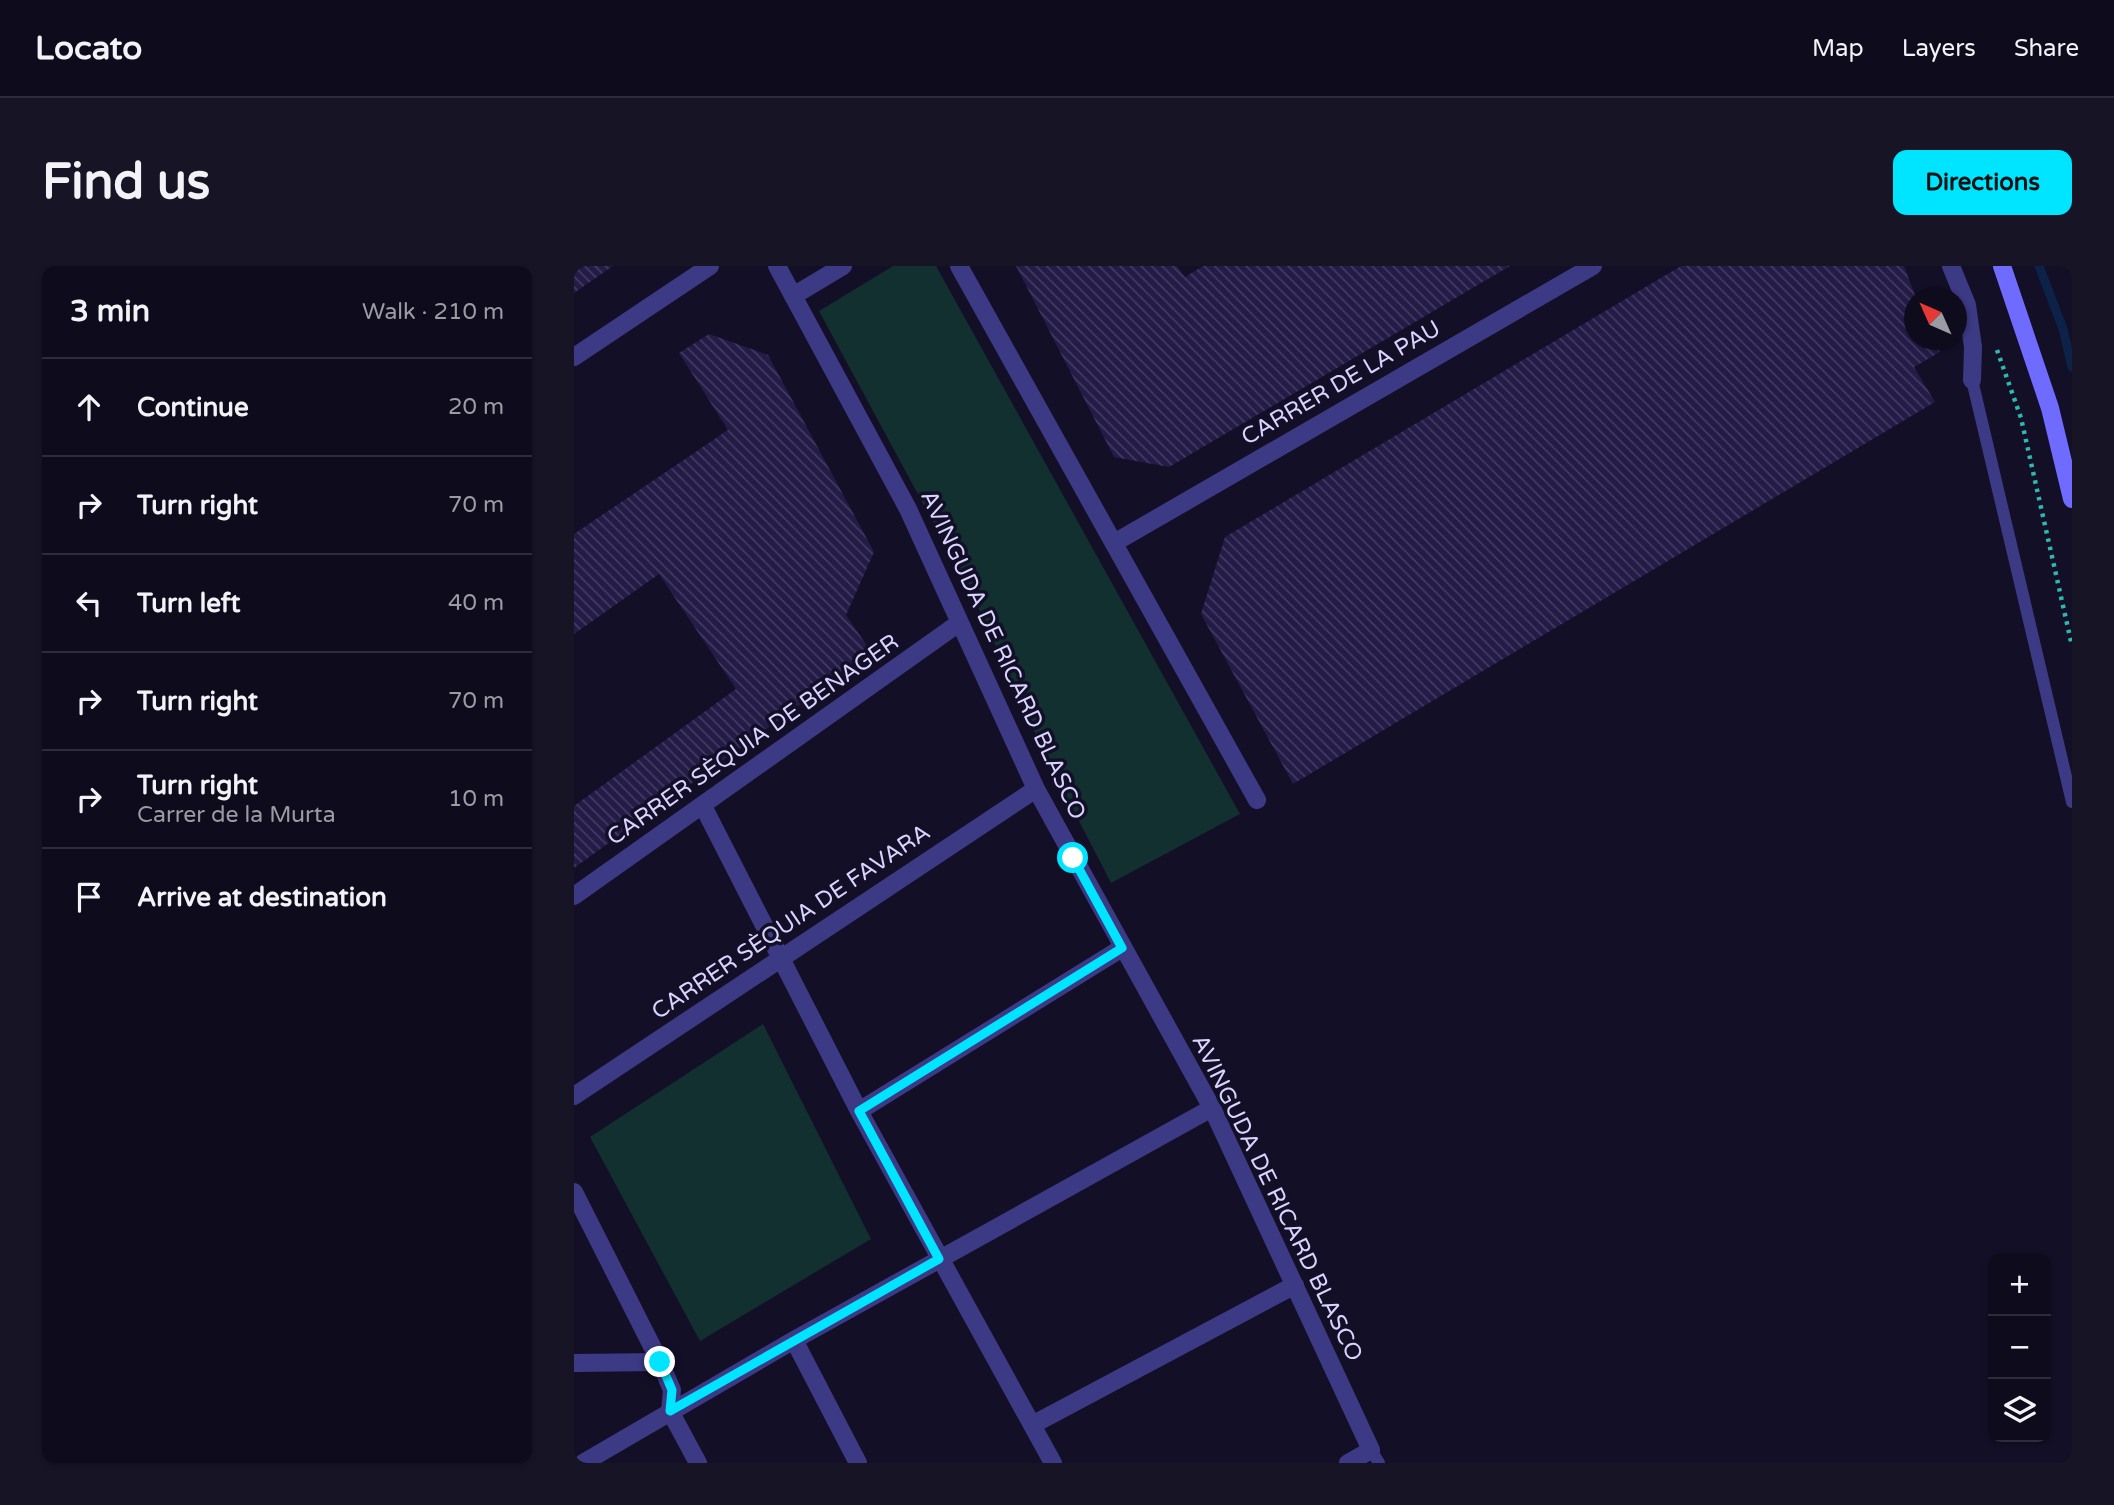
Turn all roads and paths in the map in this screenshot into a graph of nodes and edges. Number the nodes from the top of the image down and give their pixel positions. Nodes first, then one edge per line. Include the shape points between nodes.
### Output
1 (710, 266) edge
2 (777, 266) edge
3 (843, 266) edge
4 (959, 266) edge
5 (1593, 266) edge
6 (1951, 266) edge
7 (2002, 266) edge
8 (793, 296) junction
9 (1995, 342) dead end
10 (574, 357) edge
11 (1972, 380) joint
12 (2072, 499) edge
13 (1114, 543) junction
14 (959, 623) junction
15 (2072, 646) edge
16 (1035, 789) junction
17 (1257, 800) dead end
18 (2072, 802) edge
19 (703, 806) junction
20 (574, 896) edge
21 (1122, 948) junction
22 (780, 958) junction
23 (574, 1096) edge
24 (1212, 1108) junction
25 (859, 1111) junction
26 (574, 1192) edge
27 (939, 1259) junction
28 (1295, 1285) junction
29 (794, 1340) junction
30 (660, 1362) junction
31 (574, 1363) edge
32 (670, 1411) junction
33 (1032, 1425) junction
34 (1375, 1456) edge
35 (583, 1463) edge
36 (698, 1463) edge
37 (858, 1463) edge
38 (1053, 1463) edge
39 (1348, 1463) edge

1 - 10 street
2 - 8 street, AVINGUDA DE RICARD BLASCO
3 - 8 street
4 - 13 street
5 - 13 street, CARRER DE LA PAU
6 - 11 street via 1967,305
7 - 12 main road via 2050,408
8 - 14 street, AVINGUDA DE RICARD BLASCO via 908,509
9 - 15 path via 2021,418
11 - 18 lane
13 - 17 street
14 - 16 street, AVINGUDA DE RICARD BLASCO
14 - 19 street, CARRER SÈQUIA DE BENAGER
16 - 21 street, AVINGUDA DE RICARD BLASCO
16 - 22 street, CARRER SÈQUIA DE FAVARA
19 - 20 street, CARRER SÈQUIA DE BENAGER
19 - 22 street
21 - 24 street, AVINGUDA DE RICARD BLASCO
21 - 25 street
22 - 23 street, CARRER SÈQUIA DE FAVARA
22 - 25 street
24 - 27 street
24 - 28 street, AVINGUDA DE RICARD BLASCO
25 - 27 street
26 - 30 street
27 - 29 street
27 - 33 street
28 - 33 street
28 - 34 street, AVINGUDA DE RICARD BLASCO
29 - 32 street
29 - 37 street
30 - 31 street
30 - 32 street via 672,1390
32 - 35 street
32 - 36 street
33 - 38 street
34 - 39 street

